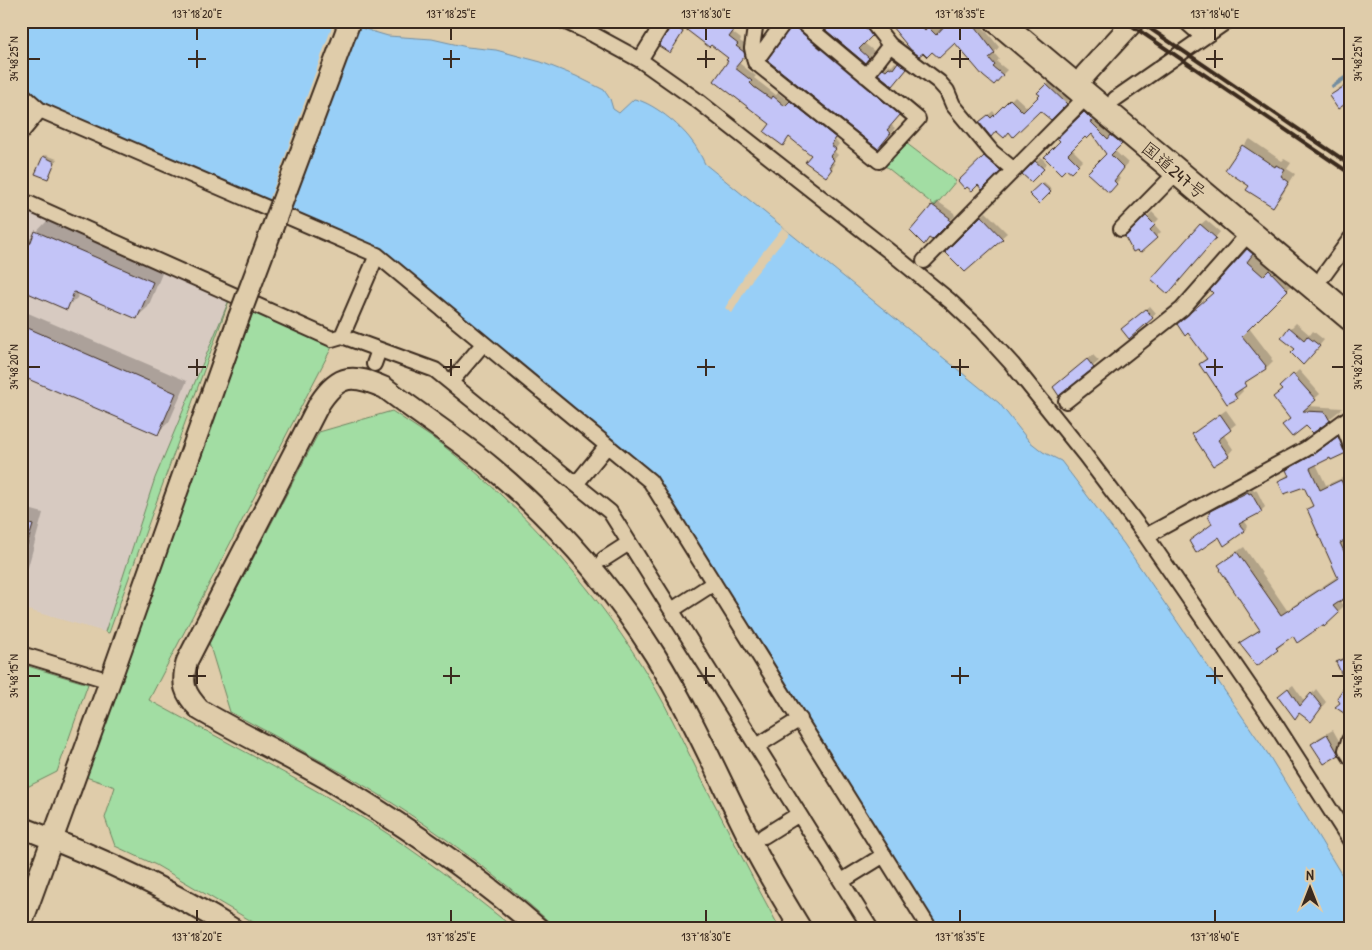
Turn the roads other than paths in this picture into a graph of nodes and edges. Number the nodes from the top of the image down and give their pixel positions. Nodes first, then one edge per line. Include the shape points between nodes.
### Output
1 (350, 21) edge
2 (564, 21) edge
3 (580, 21) edge
4 (664, 21) edge
5 (756, 21) edge
6 (785, 21) edge
7 (801, 21) edge
8 (871, 21) edge
9 (998, 21) edge
10 (1021, 21) edge
11 (1134, 21) edge
12 (1185, 21) edge
13 (1227, 21) edge
14 (594, 35) junction
15 (1203, 38) junction
16 (890, 45) junction
17 (640, 60) junction
18 (755, 62) junction
19 (866, 76) junction
20 (1086, 86) junction
21 (21, 93) edge
22 (1116, 99) junction
23 (40, 110) junction
24 (21, 132) edge
25 (1014, 170) junction
26 (1177, 172) junction
27 (21, 200) edge
28 (1121, 229) dead end
29 (1249, 233) junction
30 (1351, 238) edge
31 (376, 255) junction
32 (924, 261) dead end
33 (1324, 275) junction
34 (1351, 298) edge
35 (1351, 318) edge
36 (342, 336) junction
37 (483, 344) junction
38 (379, 350) junction
39 (374, 364) dead end
40 (451, 382) junction
41 (1066, 401) dead end
42 (1346, 420) edge
43 (607, 446) junction
44 (1351, 446) edge
45 (576, 484) junction
46 (1146, 536) junction
47 (629, 543) junction
48 (604, 559) dead end
49 (714, 583) junction
50 (672, 610) junction
51 (21, 654) edge
52 (110, 681) junction
53 (800, 719) junction
54 (1351, 739) edge
55 (757, 746) junction
56 (1351, 758) edge
57 (799, 814) junction
58 (21, 827) edge
59 (764, 836) dead end
60 (53, 839) junction
61 (1351, 842) edge
62 (884, 855) junction
63 (842, 881) junction
64 (21, 925) edge
65 (233, 929) edge
66 (539, 929) edge
67 (801, 929) edge
68 (871, 929) edge
69 (930, 929) edge

1 - 52 street, bridge via 239,316
2 - 14 street
3 - 14 street
4 - 17 street
5 - 18 street via 752,48
6 - 18 street
7 - 19 street
8 - 16 street
9 - 20 highway, 国道247号
10 - 20 highway, 国道247号
11 - 20 street
12 - 15 street
13 - 15 street
14 - 17 street
15 - 22 street
16 - 19 street
16 - 25 street via 939,82 953,105 992,152
17 - 46 street via 698,100 825,200 982,330
18 - 19 street via 879,161 918,119
20 - 22 highway, 国道247号
20 - 25 street
20 - 26 highway, 国道247号
21 - 23 street
22 - 33 highway, 国道247号
23 - 24 street
23 - 31 street
25 - 32 street
26 - 28 street
26 - 29 highway, 国道247号
27 - 36 street via 332,339
29 - 35 highway, 国道247号
29 - 41 street via 1182,309
30 - 33 street
31 - 36 street
31 - 37 street
33 - 34 highway, 国道247号
36 - 38 street
37 - 40 street
37 - 43 street
38 - 39 street
38 - 40 street via 435,370
40 - 45 street
42 - 44 street
42 - 46 street via 1306,449
43 - 45 street
43 - 49 street via 650,481
45 - 47 street via 610,512
46 - 61 street via 1274,722
47 - 48 street
47 - 50 street
49 - 50 street
49 - 53 street
50 - 55 street
51 - 52 street
52 - 60 street
53 - 55 street
53 - 62 street
54 - 56 street via 1346,750
55 - 57 street
57 - 59 street
57 - 63 street
58 - 60 street
60 - 64 street
60 - 65 street via 150,882
62 - 63 street
62 - 69 street
63 - 68 street
66 - 67 street via 430,844 322,776 200,710 186,693 183,679 187,661 319,404 339,381 368,380 385,388 490,466 536,507 590,567 633,623 673,686 752,844

